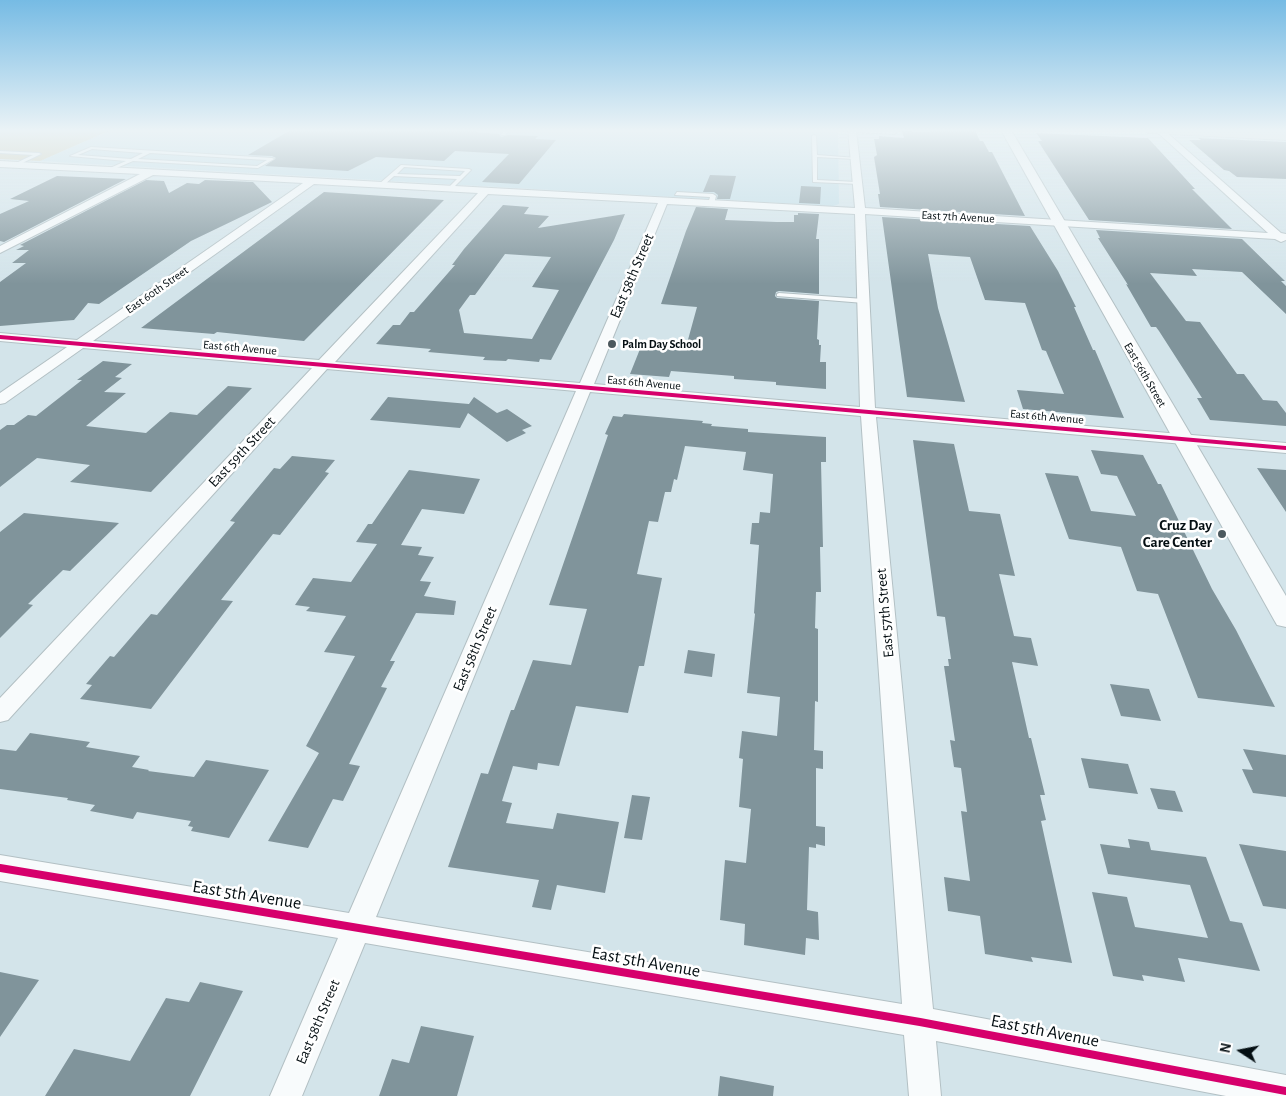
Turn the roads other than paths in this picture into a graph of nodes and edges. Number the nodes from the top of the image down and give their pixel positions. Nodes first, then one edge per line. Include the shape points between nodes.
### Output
1 (136, 181) edge
2 (312, 181) edge
3 (333, 181) edge
4 (385, 181) edge
5 (457, 181) edge
6 (818, 181) edge
7 (1035, 181) edge
8 (1218, 181) edge
9 (857, 183) joint
10 (381, 184) junction
11 (450, 189) junction
12 (485, 191) junction
13 (670, 198) junction
14 (711, 204) junction
15 (860, 212) junction
16 (1058, 222) junction
17 (1284, 239) edge
18 (0, 250) edge
19 (779, 294) dead end
20 (864, 301) junction
21 (0, 337) edge
22 (79, 344) junction
23 (322, 366) junction
24 (584, 388) junction
25 (0, 400) edge
26 (868, 412) junction
27 (1182, 439) junction
28 (1286, 448) edge
29 (1286, 618) edge
30 (0, 713) edge
31 (0, 868) edge
32 (359, 927) junction
33 (920, 1022) junction
34 (1286, 1091) edge
35 (286, 1096) edge
36 (926, 1096) edge

1 - 18 street
2 - 22 street, East 60th Street
3 - 10 street, East 7th Avenue
4 - 10 lane
5 - 11 lane
6 - 9 lane
7 - 16 street, East 56th Street
8 - 17 street
9 - 15 street, East 57th Street
10 - 11 street, East 7th Avenue
11 - 12 street, East 7th Avenue
12 - 13 street, East 7th Avenue
12 - 23 street, East 59th Street
13 - 14 street, East 7th Avenue
13 - 14 lane via 713,196
13 - 24 street, East 58th Street
14 - 15 street, East 7th Avenue
15 - 16 street, East 7th Avenue
15 - 20 street, East 57th Street
16 - 17 street, East 7th Avenue
16 - 27 street, East 56th Street
19 - 20 lane
20 - 26 street, East 57th Street
21 - 22 street, East 6th Avenue
22 - 23 street, East 6th Avenue
22 - 25 street, East 60th Street
23 - 24 street, East 6th Avenue
23 - 30 street, East 59th Street
24 - 26 street, East 6th Avenue
24 - 32 street, East 58th Street
26 - 27 street, East 6th Avenue
26 - 33 street, East 57th Street
27 - 28 street, East 6th Avenue
27 - 29 street, East 56th Street
31 - 32 street, East 5th Avenue
32 - 33 street, East 5th Avenue
32 - 35 street, East 58th Street
33 - 34 street, East 5th Avenue
33 - 36 street, East 57th Street

